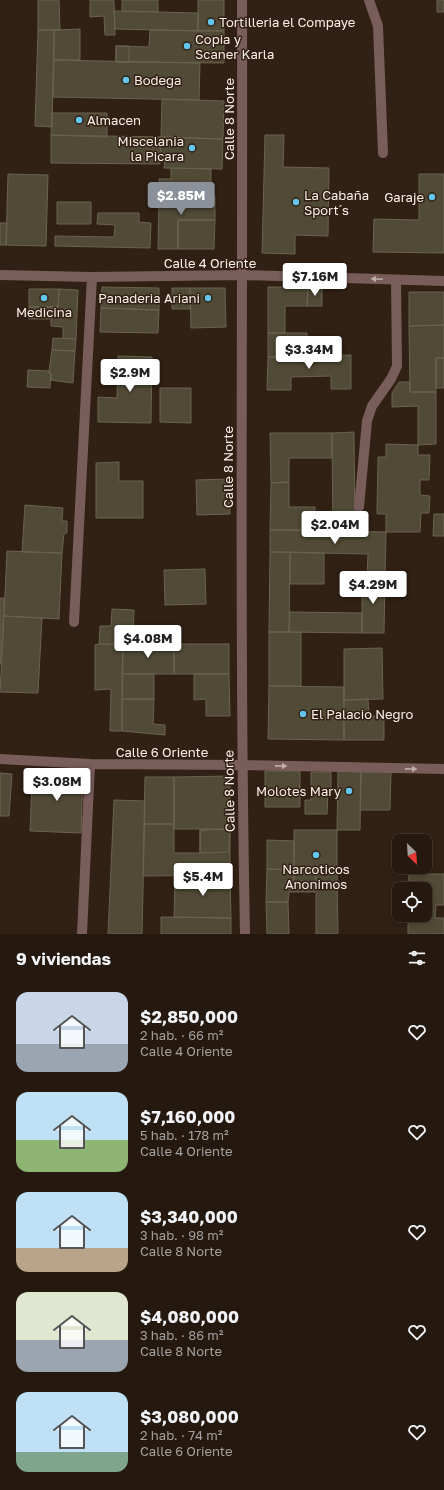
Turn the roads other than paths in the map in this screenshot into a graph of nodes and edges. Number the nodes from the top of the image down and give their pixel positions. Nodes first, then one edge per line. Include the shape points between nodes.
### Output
1 (242, 0) edge
2 (369, 0) edge
3 (383, 153) dead end
4 (0, 275) edge
5 (243, 275) junction
6 (92, 277) junction
7 (396, 280) junction
8 (444, 281) edge
9 (359, 507) dead end
10 (74, 622) dead end
11 (0, 759) edge
12 (90, 764) junction
13 (242, 765) junction
14 (444, 769) edge
15 (82, 934) edge
16 (245, 934) edge

1 - 5 street, Calle 8 Norte
2 - 3 street via 378,26
4 - 6 street, Calle 4 Oriente
5 - 6 street, Calle 4 Oriente
7 -> 5 street, Calle 4 Oriente
5 - 13 street, Calle 8 Norte
6 - 10 street
7 - 8 street, Calle 4 Oriente
7 - 9 street via 397,366 391,380 372,406 367,421
11 - 12 street, Calle 6 Oriente
12 - 13 street, Calle 6 Oriente
12 - 15 street
13 -> 14 street, Calle 6 Oriente
13 - 16 street, Calle 8 Norte

